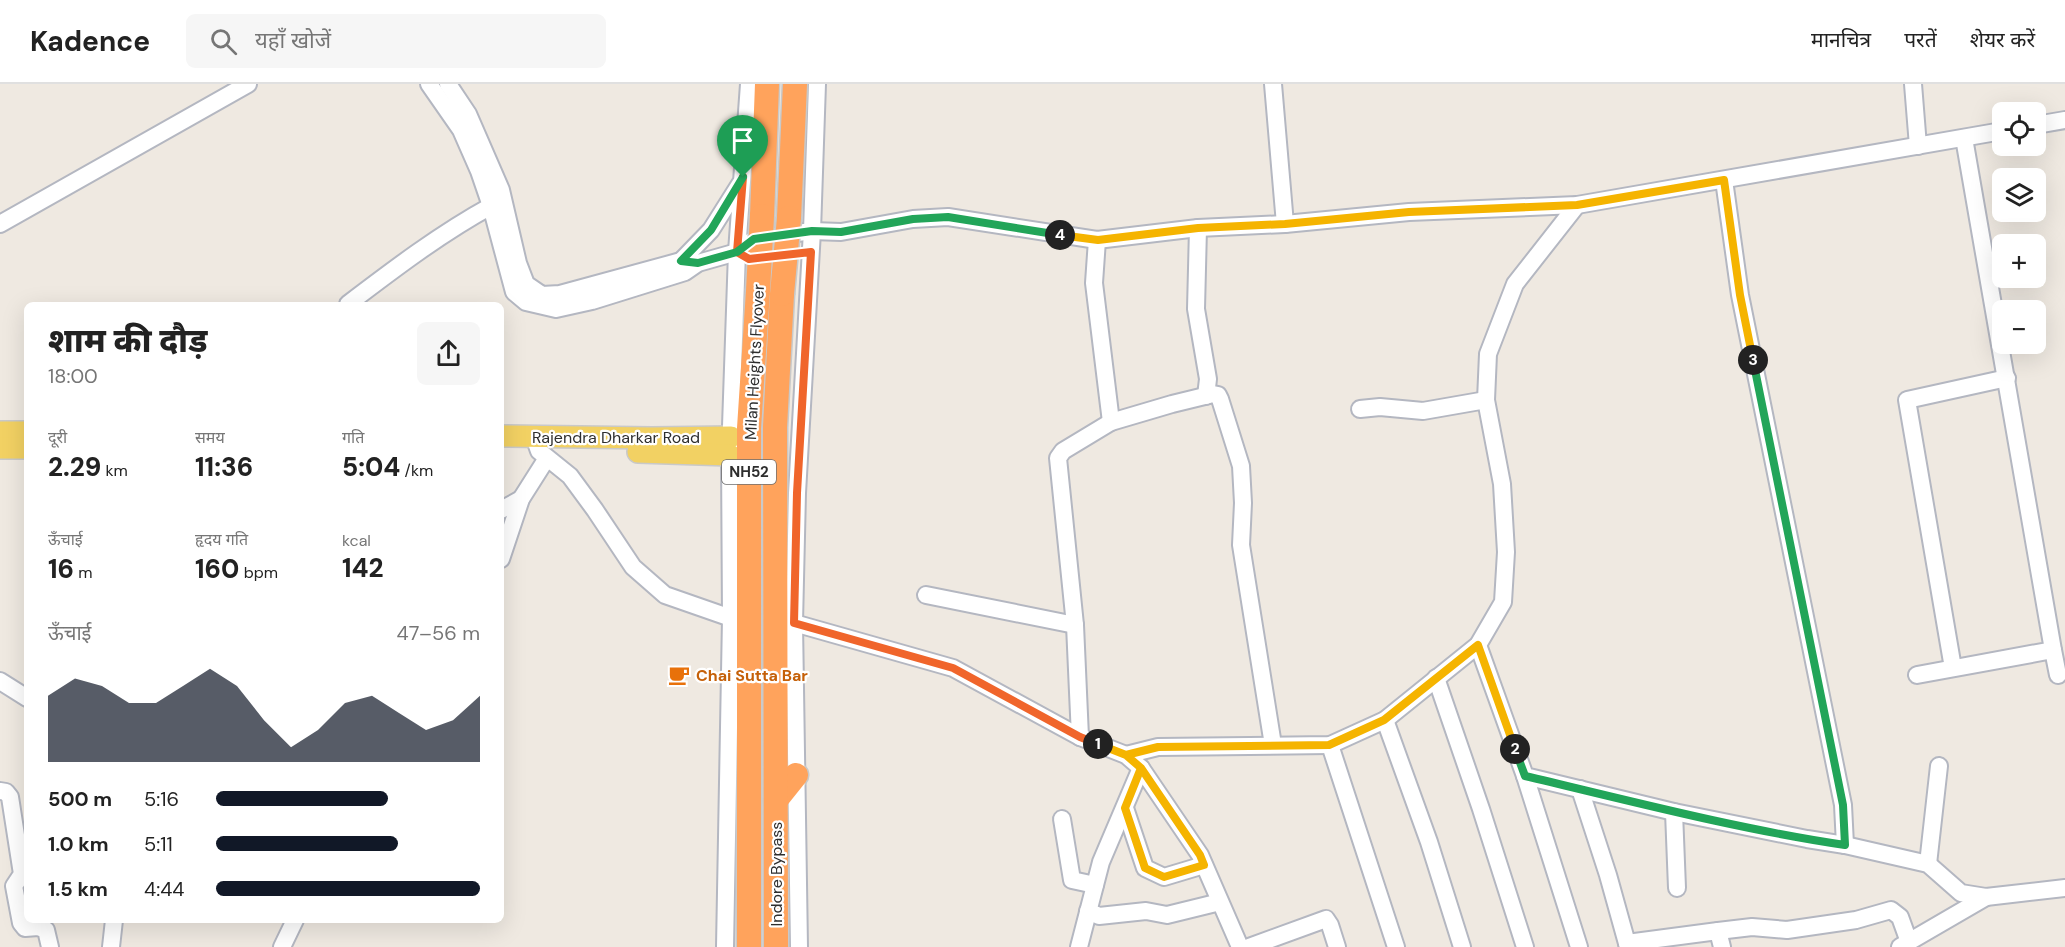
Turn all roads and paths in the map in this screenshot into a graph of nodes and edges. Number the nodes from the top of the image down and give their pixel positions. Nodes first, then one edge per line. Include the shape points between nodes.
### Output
1 (248, 84) edge
2 (429, 84) edge
3 (448, 84) edge
4 (749, 84) edge
5 (767, 84) edge
6 (795, 84) edge
7 (817, 84) edge
8 (1273, 84) edge
9 (1913, 84) edge
10 (2065, 120) edge
11 (2046, 123) edge
12 (1992, 133) edge
13 (1964, 138) junction
14 (1918, 146) junction
15 (743, 177) junction
16 (1724, 180) junction
17 (1577, 205) junction
18 (491, 206) junction
19 (0, 224) edge
20 (1285, 224) junction
21 (1198, 228) junction
22 (812, 231) junction
23 (841, 232) junction
24 (1098, 240) junction
25 (737, 252) junction
26 (811, 252) junction
27 (681, 261) junction
28 (698, 263) junction
29 (351, 302) edge
30 (2007, 378) junction
31 (1206, 396) junction
32 (1486, 400) junction
33 (1360, 409) dead end
34 (1111, 422) junction
35 (0, 432) edge
36 (24, 432) edge
37 (504, 437) edge
38 (730, 446) junction
39 (0, 448) edge
40 (24, 448) edge
41 (540, 448) junction
42 (504, 450) edge
43 (521, 499) junction
44 (504, 508) edge
45 (504, 550) edge
46 (926, 595) dead end
47 (731, 618) junction
48 (794, 623) junction
49 (1075, 625) junction
50 (1478, 645) junction
51 (2053, 650) junction
52 (1953, 669) junction
53 (1917, 675) dead end
54 (2058, 675) dead end
55 (1436, 678) junction
56 (0, 681) edge
57 (24, 696) edge
58 (1384, 720) junction
59 (1080, 737) junction
60 (1273, 745) junction
61 (1329, 745) junction
62 (1126, 755) junction
63 (1939, 766) dead end
64 (1141, 768) junction
65 (796, 775) junction
66 (1525, 776) junction
67 (1580, 789) junction
68 (738, 790) junction
69 (0, 791) edge
70 (776, 800) junction
71 (1125, 808) junction
72 (1674, 812) junction
73 (1062, 819) dead end
74 (1845, 845) junction
75 (748, 856) joint
76 (1928, 864) junction
77 (1204, 865) junction
78 (1095, 885) junction
79 (1677, 888) dead end
80 (2065, 888) edge
81 (1986, 897) junction
82 (1220, 902) junction
83 (1088, 911) junction
84 (114, 923) edge
85 (294, 923) edge
86 (1720, 939) edge
87 (1904, 944) edge
88 (1627, 945) edge
89 (50, 947) edge
90 (111, 947) edge
91 (282, 947) edge
92 (725, 947) edge
93 (749, 947) edge
94 (777, 947) edge
95 (799, 947) edge
96 (1079, 947) edge
97 (1240, 947) edge
98 (1249, 947) edge
99 (1337, 947) edge
100 (1396, 947) edge
101 (1462, 947) edge
102 (1525, 947) edge
103 (1579, 947) edge

1 - 19 street
2 - 18 street via 461,130
3 - 27 street via 468,114 501,190 526,284 542,295 560,294
4 - 15 street
5 - 68 highway, Milan Heights Flyover / NH52, bridge via 749,428 749,652
6 - 70 highway, Milan Heights Flyover / NH52, bridge via 775,427
7 - 22 street
8 - 20 street
9 - 14 street
10 - 11 street
12 - 13 street
13 - 14 street
13 - 30 street
14 - 16 street
15 - 25 street
15 - 27 street via 711,230
16 - 17 street
16 - 74 street via 1740,295 1843,805
17 - 20 street via 1409,212
17 - 32 street via 1515,284 1488,354
18 - 28 street via 510,283 526,302 556,309 592,301 685,272
18 - 29 street via 403,262
20 - 21 street
21 - 24 street
21 - 31 street via 1196,309 1208,379
22 - 23 street
22 - 25 street via 754,239
22 - 26 street
23 - 24 street via 948,217
23 - 26 street
24 - 34 street via 1094,284
25 - 26 street via 749,259
25 - 28 street
25 - 38 street
26 - 48 street
27 - 28 street
30 - 51 street
30 - 52 street via 1907,400
31 - 34 street
31 - 60 street via 1218,395 1241,466 1241,545
32 - 33 street via 1423,411
32 - 50 street via 1502,484 1506,552 1503,602
34 - 49 street via 1062,451 1058,458
35 - 36 main road
37 - 41 main road, Rajendra Dharkar Road
38 - 41 main road, Rajendra Dharkar Road
38 - 47 street
39 - 40 main road
41 - 42 main road, Rajendra Dharkar Road
41 - 43 street
41 - 47 street via 570,476 633,567 665,595
43 - 44 street
43 - 45 street
46 - 49 street
47 - 68 street
48 - 59 street via 953,668
48 - 65 street
49 - 59 street
50 - 55 street
50 - 66 street
51 - 52 street
51 - 54 street
52 - 53 street
55 - 58 street
55 - 102 street
56 - 57 street
58 - 61 street
58 - 101 street
59 - 62 street
60 - 61 street
60 - 62 street via 1158,747
61 - 100 street
62 - 64 street
63 - 76 street
64 - 71 street
64 - 77 street
65 - 70 highway
65 - 95 street
66 - 67 street
66 - 103 street
67 - 72 street
67 - 88 street
68 - 75 highway, Milan Heights Flyover / NH52
68 - 92 street
69 - 89 street via 9,797 19,852 22,874 14,886 21,923 25,928 46,930
70 - 94 highway, Indore Bypass / NH52
71 - 77 street via 1145,868 1164,877
71 - 78 street
72 - 74 street
72 - 79 street
73 - 78 street via 1072,880
74 - 76 street
75 - 93 highway, Indore Bypass / NH52
76 - 81 street via 1961,893
77 - 82 street
78 - 83 street
80 - 81 street
81 - 87 street
82 - 83 street via 1167,915 1146,911 1100,916
82 - 97 street
83 - 96 street
84 - 90 street
85 - 91 street
86 - 87 street via 1752,927 1786,930 1856,920 1891,910 1900,917
86 - 88 street
98 - 99 street via 1326,919

